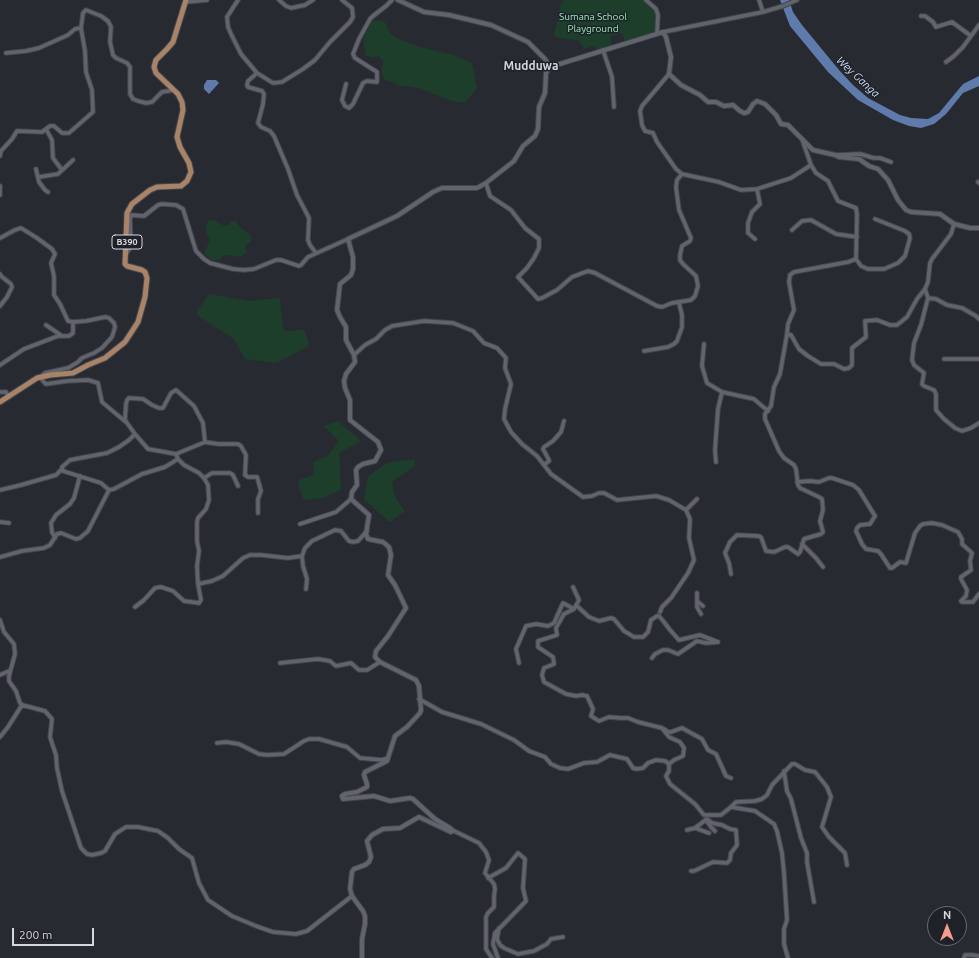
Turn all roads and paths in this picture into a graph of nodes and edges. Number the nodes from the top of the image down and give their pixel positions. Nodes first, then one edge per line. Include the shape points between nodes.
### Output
1 (207, 0) edge
2 (238, 0) edge
3 (279, 0) edge
4 (313, 0) edge
5 (342, 0) edge
6 (392, 0) edge
7 (398, 0) edge
8 (646, 0) edge
9 (759, 0) edge
10 (798, 0) edge
11 (185, 1) edge
12 (763, 12) junction
13 (921, 16) dead end
14 (979, 25) edge
15 (81, 28) junction
16 (663, 32) junction
17 (657, 33) junction
18 (970, 36) junction
19 (603, 50) junction
20 (6, 53) dead end
21 (946, 62) dead end
22 (550, 67) junction
23 (257, 72) junction
24 (669, 74) junction
25 (346, 84) dead end
26 (174, 90) junction
27 (614, 107) dead end
28 (46, 129) junction
29 (802, 139) junction
30 (835, 155) junction
31 (0, 156) edge
32 (73, 160) dead end
33 (891, 162) dead end
34 (811, 165) junction
35 (36, 169) dead end
36 (62, 170) junction
37 (682, 174) junction
38 (39, 177) junction
39 (486, 184) junction
40 (0, 186) edge
41 (757, 189) junction
42 (48, 192) dead end
43 (0, 195) edge
44 (875, 219) dead end
45 (954, 224) junction
46 (979, 228) edge
47 (792, 230) dead end
48 (857, 237) junction
49 (0, 238) edge
50 (348, 239) junction
51 (755, 239) dead end
52 (316, 253) junction
53 (125, 256) junction
54 (856, 259) junction
55 (0, 274) edge
56 (925, 289) junction
57 (928, 298) junction
58 (679, 303) junction
59 (0, 306) edge
60 (979, 319) edge
61 (73, 322) junction
62 (46, 325) dead end
63 (787, 334) junction
64 (62, 336) junction
65 (704, 344) dead end
66 (644, 351) dead end
67 (354, 354) junction
68 (944, 359) dead end
69 (979, 359) edge
70 (0, 365) edge
71 (41, 377) junction
72 (0, 392) edge
73 (722, 392) junction
74 (9, 397) junction
75 (0, 402) edge
76 (768, 411) junction
77 (564, 421) dead end
78 (127, 423) junction
79 (979, 423) edge
80 (135, 434) junction
81 (205, 442) junction
82 (176, 454) junction
83 (178, 459) junction
84 (716, 462) dead end
85 (544, 465) junction
86 (62, 470) junction
87 (80, 476) junction
88 (204, 478) junction
89 (797, 482) junction
90 (238, 486) dead end
91 (0, 490) edge
92 (109, 490) junction
93 (351, 498) junction
94 (697, 499) dead end
95 (686, 510) junction
96 (258, 512) dead end
97 (0, 522) edge
98 (9, 523) dead end
99 (300, 524) dead end
100 (367, 531) junction
101 (55, 538) junction
102 (802, 544) junction
103 (302, 556) junction
104 (0, 557) edge
105 (823, 567) dead end
106 (731, 574) dead end
107 (198, 584) junction
108 (573, 587) dead end
109 (306, 589) dead end
110 (697, 594) dead end
111 (979, 594) edge
112 (697, 601) junction
113 (703, 606) dead end
114 (135, 607) dead end
115 (575, 607) junction
116 (660, 612) dead end
117 (701, 614) dead end
118 (0, 620) edge
119 (652, 658) dead end
120 (380, 662) junction
121 (519, 662) dead end
122 (280, 663) dead end
123 (10, 671) junction
124 (0, 675) edge
125 (419, 699) junction
126 (22, 705) junction
127 (662, 728) junction
128 (1, 734) edge
129 (217, 743) dead end
130 (388, 758) junction
131 (668, 764) junction
132 (784, 771) junction
133 (731, 778) dead end
134 (731, 806) junction
135 (704, 815) junction
136 (706, 819) junction
137 (695, 828) junction
138 (452, 830) junction
139 (687, 830) dead end
140 (715, 831) dead end
141 (709, 833) dead end
142 (847, 865) dead end
143 (691, 871) dead end
144 (488, 878) junction
145 (352, 896) junction
146 (814, 902) dead end
147 (500, 927) junction
148 (563, 937) dead end
149 (979, 956) edge
150 (362, 958) edge
151 (492, 958) edge
152 (498, 958) edge
153 (788, 958) edge
154 (964, 958) edge

1 - 11 street
2 - 23 street via 227,17 228,26 242,54
3 - 4 street via 291,8
5 - 23 street via 352,8 353,17 315,60 282,82 268,81
6 - 25 street via 373,16 353,54 377,72 377,82 363,83 349,108 342,100
7 - 22 street via 424,12 491,25 528,42
8 - 17 street via 656,9
9 - 12 street
10 - 12 street
11 - 26 main road, B390 via 173,42 154,64 156,73
12 - 16 street
13 - 18 street via 934,22 936,27 952,22
14 - 18 street
15 - 20 street via 39,48
15 - 26 street via 83,13 86,10 108,21 111,27 110,42 113,55 127,63 130,68 130,94 133,99 152,102 162,92
15 - 28 street via 86,72 92,90 93,112 69,133 62,133 54,126
16 - 17 street
16 - 24 street via 670,57
17 - 19 street
18 - 21 street
19 - 22 street
19 - 27 street via 612,77
22 - 39 street via 546,72 545,93 539,106 539,124 535,136 523,146 514,161
23 - 52 street via 247,85 264,94 258,124 274,136 297,195 309,218 308,240
24 - 29 street via 708,102 724,106 733,105 744,113 757,101 765,104 781,124 788,125
24 - 37 street via 642,106 640,112 645,130 653,133
26 - 53 main road, B390 via 182,102 178,137 180,147 191,168 190,176 181,186 157,187 150,190 130,207 126,218
28 - 31 street via 42,132 16,132
28 - 36 street via 52,140 53,158
29 - 30 street via 814,150
29 - 34 street
30 - 33 street via 860,154
30 - 45 street via 859,159 878,169 888,180 906,210 940,214
32 - 36 street
34 - 41 street via 791,178
34 - 48 street via 816,173 828,181 838,201 856,208
35 - 38 street
36 - 38 street via 58,174
37 - 41 street via 741,190
37 - 58 street via 677,180 676,187 679,210 691,238 682,246 680,260 696,276 698,286 691,300
38 - 42 street via 39,182
39 - 50 street via 478,188 442,188 397,216
39 - 58 street via 490,196 511,210 525,228 539,239 539,248 534,258 518,277 538,299 557,290 572,277 588,271 656,306
40 - 43 street
41 - 51 street via 760,204 750,215 748,223 748,233
44 - 54 street via 909,234 905,256 898,263 884,269 868,269 861,266
45 - 46 street
45 - 56 street via 951,234 930,263
47 - 48 street via 802,222 811,220 836,234
48 - 54 street
49 - 61 street via 21,228 50,247 55,254 51,263 54,295 68,321
50 - 52 street
50 - 67 street via 353,269 351,276 340,284 337,310 346,327 347,344
52 - 53 street via 299,266 276,260 254,269 244,270 210,263 196,251 182,209 176,205 162,204 144,216 131,215 131,246
53 - 71 main road, B390 via 127,266 142,270 147,278 141,314 128,339 108,356 77,371
54 - 63 street via 790,274 794,310
55 - 59 street via 12,287
56 - 57 street
56 - 63 street via 907,317 897,325 865,321 866,338 852,348 852,365 849,368 821,364 800,349 791,335
57 - 60 street via 962,308
57 - 79 street via 914,343 914,365 924,373 922,384 934,390 936,410 944,419 962,430
58 - 66 street via 682,327 677,341 668,347
61 - 64 street via 73,333
61 - 71 street via 105,317 114,323 115,327 112,337 102,348 82,358 73,366 45,373
62 - 64 street
63 - 76 street via 780,374
64 - 70 street via 24,348
65 - 73 street via 702,366 707,383
67 - 85 street via 392,326 424,321 453,323 473,331 484,343 494,346 506,358 511,384 504,419 511,432
67 - 93 street via 354,362 344,381 344,388 350,400 350,420 378,442 381,450 375,462 362,464 356,470 356,487
68 - 69 street
71 - 74 main road, B390
71 - 78 street via 46,384 94,381 98,384 102,402
72 - 74 street via 6,392
73 - 76 street via 754,399
73 - 84 street via 718,409
74 - 75 main road, B390
76 - 89 street via 765,419 779,451 796,469
77 - 85 street via 561,432 543,449 549,460
78 - 80 street
78 - 81 street via 126,404 129,398 143,399 163,408 171,393 176,390 194,406 203,423
80 - 82 street via 148,449
80 - 86 street via 107,453 70,460
81 - 82 street
81 - 96 street via 241,446 246,455 245,475 257,477 261,491
82 - 83 street
83 - 88 street
83 - 92 street
85 - 95 street via 551,474 583,497 599,493 616,500 656,496
86 - 87 street
86 - 91 street via 56,475
87 - 92 street via 101,483
87 - 101 street via 74,498 51,523
88 - 90 street via 212,473 230,473
88 - 107 street via 209,496 206,509 197,522 200,551 197,566
89 - 102 street via 800,488 819,496 823,504 820,521 823,532 804,539
89 - 111 street via 819,482 832,478 853,485 859,490 875,516 870,524 860,525 856,531 866,549 878,551 890,568 900,562 906,564 915,533 923,524 942,525 958,532 962,544 972,553 971,570 961,577 967,590 961,601 973,602
92 - 101 street via 85,535 76,539 60,533
93 - 99 street via 336,512
93 - 100 street via 369,515
94 - 95 street
95 - 116 street via 690,519 689,538 694,560 688,573
97 - 98 street
100 - 103 street via 358,541 353,542 341,531 332,531 312,541
100 - 120 street via 368,539 383,542 389,547 391,555 388,575 406,608 376,651 375,658
101 - 104 street via 44,548
102 - 105 street
102 - 106 street via 798,554 788,547 774,552 766,551 761,537 737,535 725,553
103 - 107 street via 288,558 250,555 223,576
103 - 109 street via 307,579
107 - 114 street via 202,598 199,603 184,601 174,591 161,587 155,588
108 - 115 street via 579,600
110 - 112 street
112 - 113 street
112 - 117 street via 697,608
115 - 119 street via 599,621 614,619 624,631 634,637 643,637 648,632 651,620 659,616 678,640 700,635 718,642 697,641 678,654 663,650
115 - 121 street via 562,603 554,622 548,626 526,626 516,649
115 - 127 street via 564,614 556,628 557,635 538,641 538,647 553,657 554,664 544,668 544,682 566,694 587,696 593,709 591,716 598,721 609,717 628,718
118 - 123 street via 4,632 12,640 15,648
120 - 122 street via 367,670 359,670 351,663 336,666 330,661 318,658
120 - 125 street via 416,680 419,686
123 - 124 street
123 - 126 street via 10,681
125 - 130 street via 420,713 396,736
125 - 131 street via 442,712 481,724 514,740 560,768 568,769 584,763 597,762 610,755 624,758 637,769 656,760
126 - 128 street
126 - 145 street via 45,712 52,719 50,737 62,791 81,848 87,854 105,851 115,834 126,828 138,827 158,831 192,858 199,883 208,900 232,916 273,932 296,934 307,931
127 - 131 street via 684,748 684,756
127 - 133 street via 671,732 682,728 702,739 708,750 716,754 726,776
129 - 130 street via 239,744 267,755 284,754 304,741 319,739 347,747 360,758
130 - 138 street via 387,761 365,772 364,778 368,784 365,789 345,794 342,796 343,799 374,796 390,801 410,798
131 - 135 street via 666,776 670,784 695,804
132 - 134 street via 762,799 736,802
132 - 142 street via 795,764 815,772 828,787 831,796 822,827 846,853
132 - 146 street via 787,791 807,853
134 - 135 street via 722,815
134 - 153 street via 755,811 774,824 777,831 784,873 787,920 784,944
135 - 136 street
136 - 137 street
136 - 140 street
136 - 143 street via 736,830 737,845 727,863 713,862
137 - 139 street
137 - 141 street
138 - 144 street via 483,846 489,860 485,873
138 - 145 street via 451,832 419,817 400,828 383,829 372,835 367,841 371,857 369,862 352,872
144 - 147 street via 506,868 518,853 525,859 526,901
144 - 151 street via 495,889 494,907 486,917 486,949
145 - 150 street via 365,916
147 - 148 street via 497,939 500,945 518,954 534,951 548,944 551,939
147 - 152 street via 495,933 493,944
149 - 154 street

